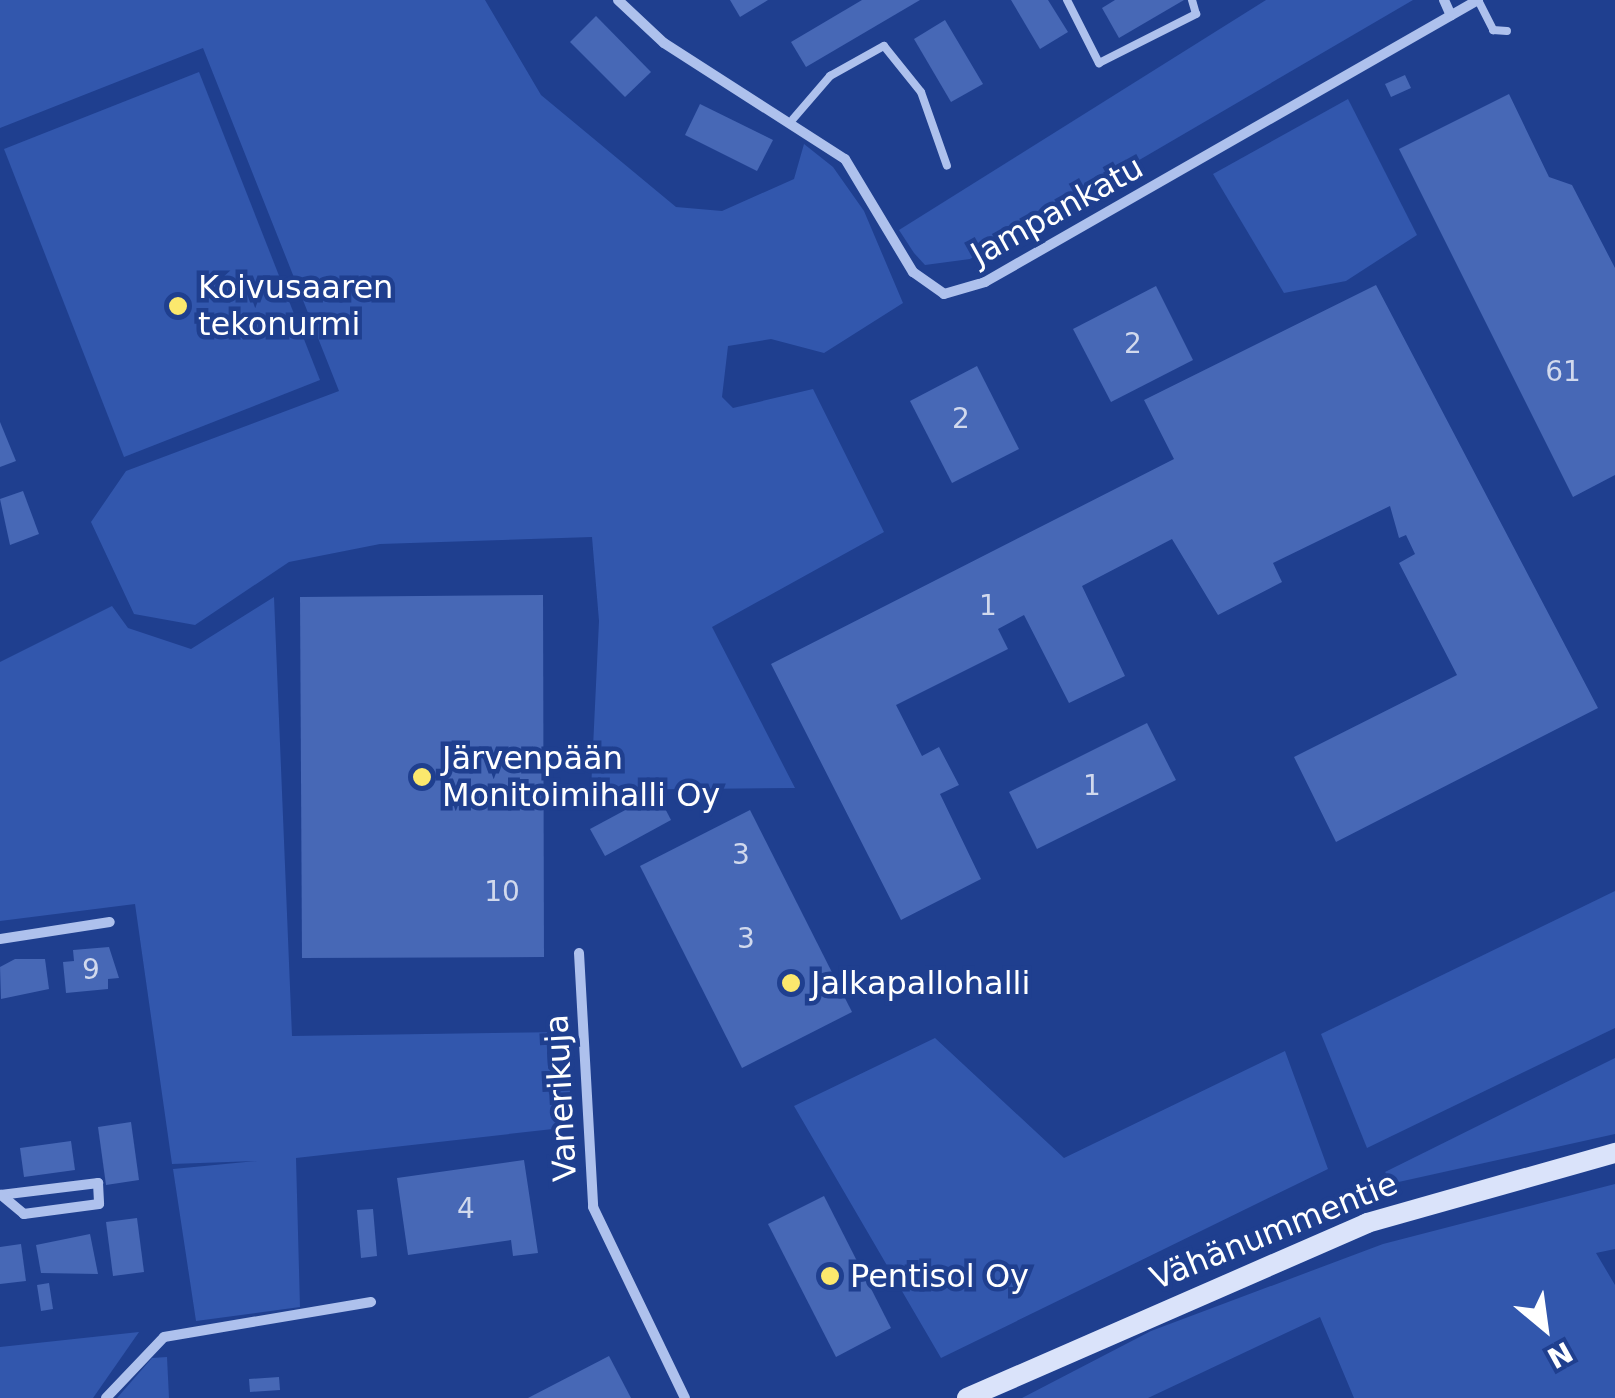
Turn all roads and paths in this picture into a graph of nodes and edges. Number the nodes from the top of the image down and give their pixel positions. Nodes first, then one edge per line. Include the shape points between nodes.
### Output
1 (618, 0) edge
2 (1067, 0) edge
3 (1192, 0) edge
4 (1444, 0) edge
5 (1478, 0) edge
6 (1450, 16) junction
7 (1507, 31) dead end
8 (793, 119) junction
9 (947, 166) dead end
10 (110, 922) dead end
11 (0, 939) edge
12 (579, 953) dead end
13 (1615, 1153) edge
14 (0, 1195) edge
15 (371, 1302) dead end
16 (106, 1398) edge
17 (686, 1398) edge
18 (967, 1398) edge

1 - 8 street, Jampankatu via 664,43
2 - 3 lane via 1099,63 1196,14
4 - 6 street
5 - 6 street, Jampankatu
5 - 7 lane via 1493,30
6 - 8 street, Jampankatu via 964,292 927,287 845,159
8 - 9 lane via 830,76 884,46 921,92
10 - 11 street
12 - 17 street, Vanerikuja via 593,1207
13 - 18 main road, Vähänummentie via 1367,1224
14 - 14 street via 24,1214 99,1204 98,1183
15 - 16 street via 164,1338

